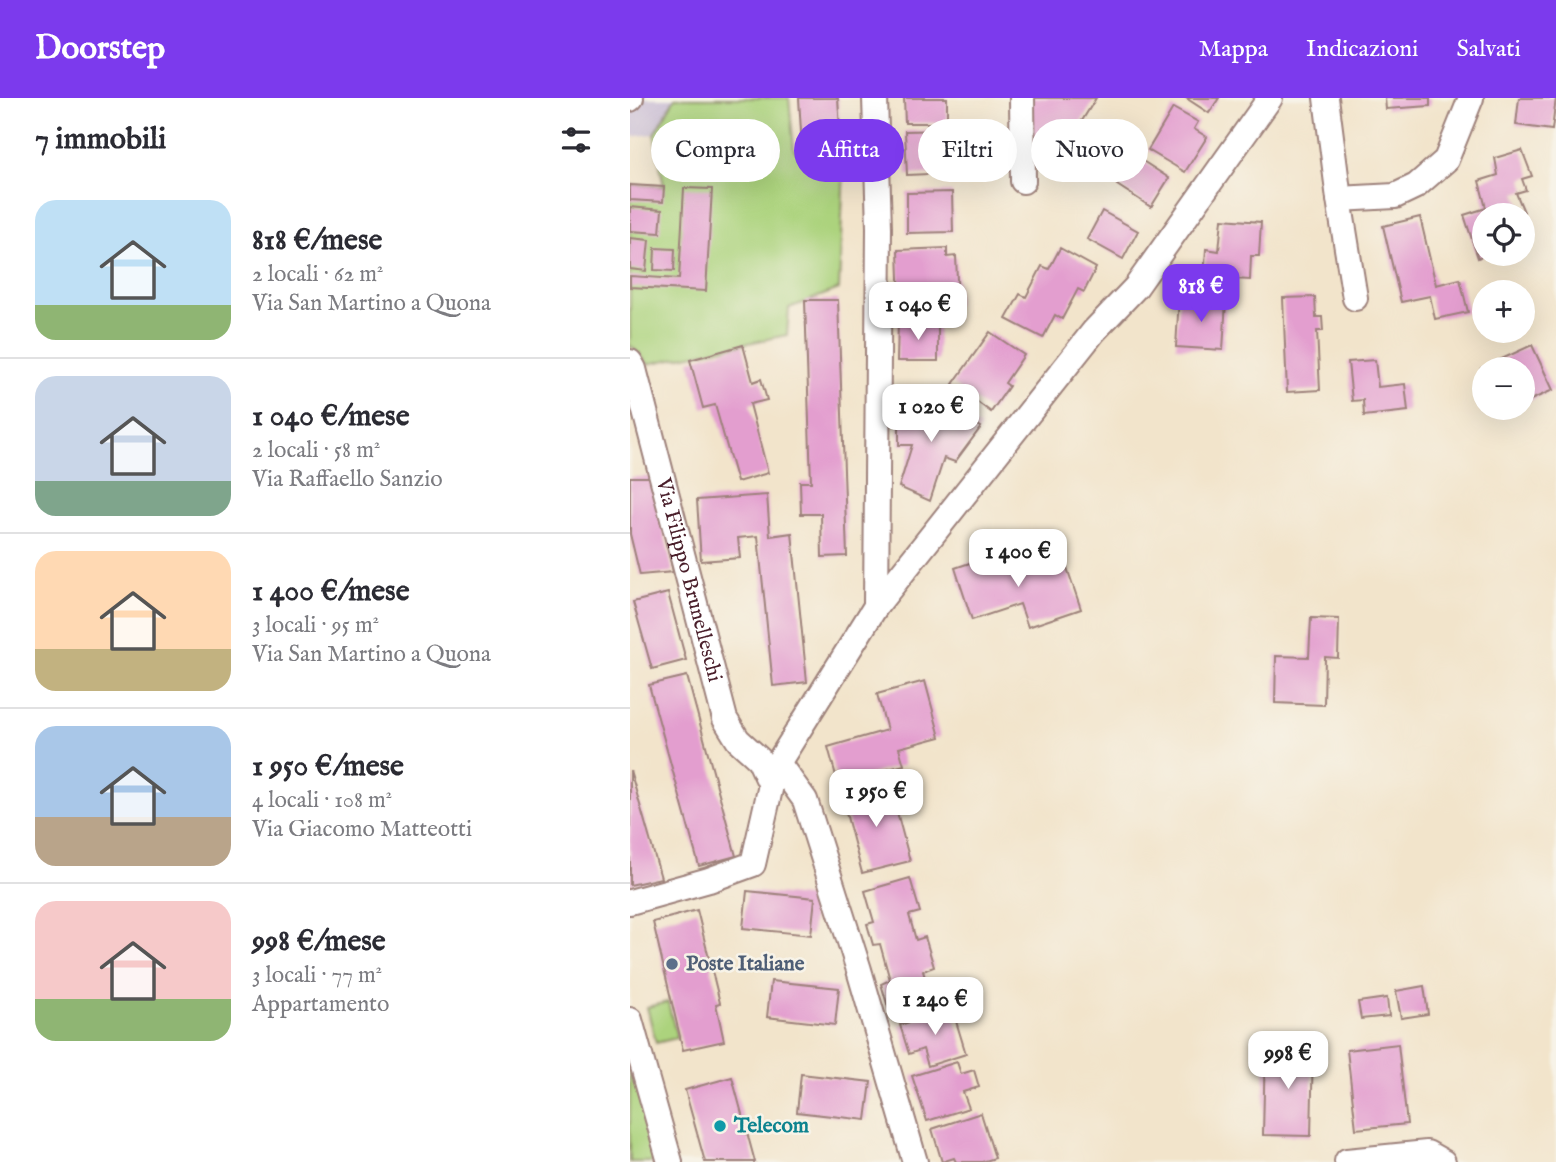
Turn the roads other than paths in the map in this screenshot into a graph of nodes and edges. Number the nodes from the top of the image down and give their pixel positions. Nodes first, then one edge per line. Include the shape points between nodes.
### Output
1 (875, 98) edge
2 (1022, 98) edge
3 (1270, 98) edge
4 (1326, 98) edge
5 (1471, 98) edge
6 (1023, 181) dead end
7 (1339, 199) junction
8 (1355, 298) dead end
9 (630, 362) edge
10 (876, 606) junction
11 (774, 774) junction
12 (630, 902) edge
13 (631, 1031) edge
14 (1347, 1161) edge
15 (670, 1162) edge
16 (915, 1162) edge
17 (1443, 1162) edge

1 - 10 street via 879,228
2 - 6 street
3 - 10 street via 1136,287 1094,331
4 - 7 street
5 - 7 street via 1446,160 1416,186 1395,196
7 - 8 street
9 - 11 street, Via Filippo Brunelleschi via 725,719 738,740
10 - 11 street
11 - 12 street via 753,864
11 - 16 street, Via Filippo Brunelleschi via 805,800
13 - 15 street
14 - 17 street via 1427,1153

